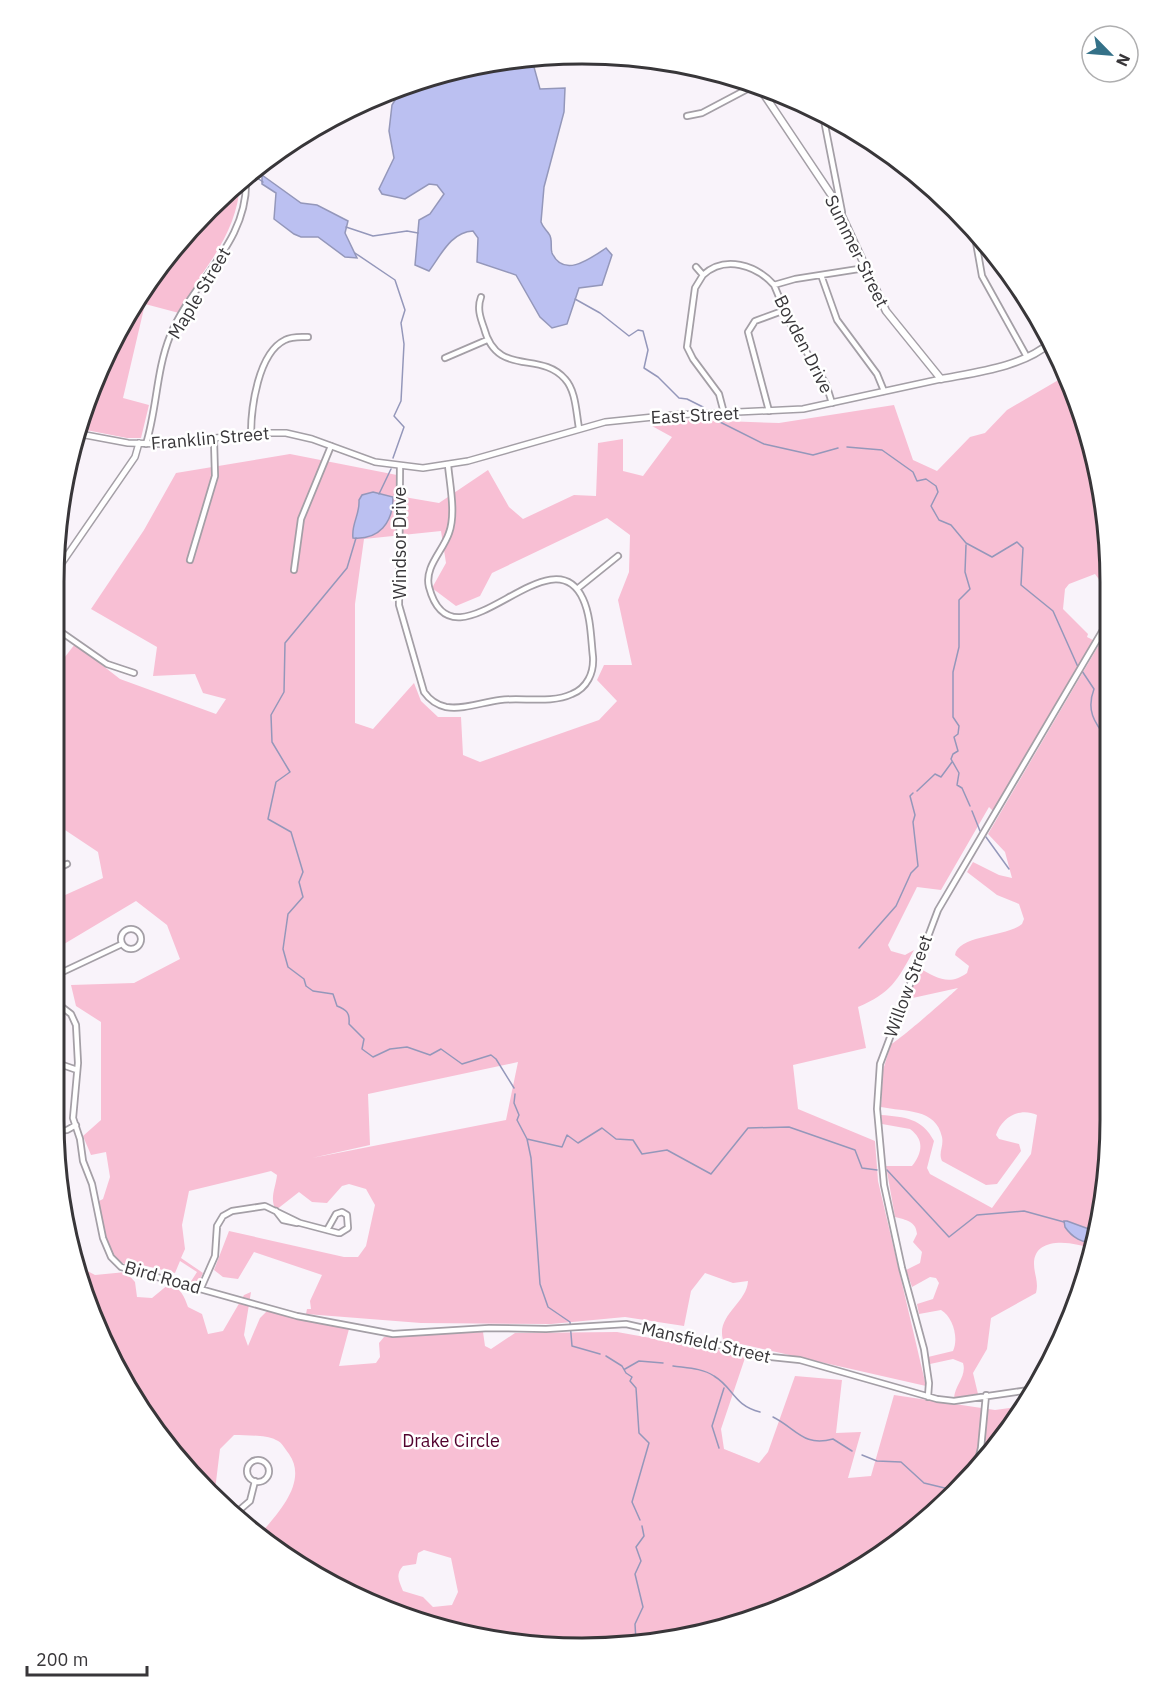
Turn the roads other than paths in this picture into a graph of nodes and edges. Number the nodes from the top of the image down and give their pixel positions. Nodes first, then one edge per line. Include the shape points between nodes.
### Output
1 (744, 91) edge
2 (767, 99) edge
3 (687, 116) dead end
4 (825, 125) edge
5 (245, 190) edge
6 (842, 214) junction
7 (977, 248) edge
8 (696, 267) dead end
9 (865, 268) junction
10 (703, 275) junction
11 (820, 275) junction
12 (774, 285) junction
13 (482, 297) dead end
14 (785, 310) junction
15 (308, 337) dead end
16 (487, 340) junction
17 (1044, 349) edge
18 (1027, 357) junction
19 (445, 358) dead end
20 (941, 379) junction
21 (884, 391) junction
22 (832, 403) junction
23 (769, 411) junction
24 (724, 413) junction
25 (579, 428) junction
26 (251, 434) junction
27 (86, 435) edge
28 (214, 440) junction
29 (142, 443) junction
30 (331, 446) junction
31 (338, 450) joint
32 (448, 465) junction
33 (400, 466) junction
34 (618, 556) dead end
35 (65, 558) edge
36 (190, 560) dead end
37 (294, 570) dead end
38 (576, 589) junction
39 (64, 634) edge
40 (1100, 635) edge
41 (134, 673) dead end
42 (67, 864) dead end
43 (64, 865) edge
44 (122, 944) junction
45 (64, 971) edge
46 (64, 1009) edge
47 (64, 1065) edge
48 (77, 1070) junction
49 (76, 1125) junction
50 (65, 1131) edge
51 (327, 1230) junction
52 (201, 1288) junction
53 (378, 1332) joint
54 (1023, 1391) edge
55 (986, 1395) junction
56 (928, 1397) junction
57 (981, 1450) edge
58 (255, 1481) junction
59 (241, 1509) edge

1 - 3 street via 702,113
2 - 6 main road, Summer Street
4 - 6 street
5 - 29 street, Maple Street via 236,230 169,340
6 - 9 main road, Summer Street
7 - 18 street via 982,276
8 - 10 street
9 - 11 street
9 - 20 main road, Summer Street via 896,326
10 - 12 street via 734,263 749,266
10 - 24 street via 695,288 687,347 719,394
11 - 12 street
11 - 21 street via 837,320 877,374
12 - 14 street, Boyden Drive
13 - 16 street via 479,310
14 - 22 street, Boyden Drive via 826,384
14 - 23 street via 755,321 748,332
15 - 26 street via 287,339 271,352 252,405
16 - 19 street
16 - 25 street via 501,356 550,368 563,377 572,389
17 - 18 main road, East Street
18 - 20 main road, East Street
20 - 21 street, East Street
21 - 22 street, East Street
22 - 23 street, East Street
23 - 24 street, East Street
24 - 25 street, East Street via 626,419
25 - 32 street, East Street
26 - 28 street, Franklin Street
26 - 30 street, Franklin Street via 294,434
27 - 29 street, Franklin Street
28 - 29 street, Franklin Street
28 - 36 street via 215,476
29 - 35 street, Maple Street
30 - 31 street, Franklin Street
30 - 37 street via 301,519
31 - 33 street, East Street
32 - 33 street, East Street
32 - 38 street, Windsor Drive via 452,525 428,579 433,599 440,607 455,616 470,617 540,581 558,580
33 - 38 street, Windsor Drive via 399,605 420,686 435,702 455,707 507,699 562,698 577,691 588,681 593,663 585,605
34 - 38 street
39 - 41 street via 107,664
40 - 56 street, Willow Street via 938,910 880,1064 876,1097 884,1184 924,1349
42 - 43 street
44 - 44 street via 136,948 140,934 132,929 126,931
44 - 45 street
46 - 48 street, Bird Road via 76,1025
47 - 48 street
48 - 49 street, Bird Road via 73,1109
49 - 50 street
49 - 52 street, Bird Road via 103,1238 114,1261 127,1269
51 - 51 street via 345,1232 347,1215 336,1214
51 - 52 street via 283,1220 276,1210 260,1205 232,1211 223,1216 216,1228 215,1256
52 - 53 street, Bird Road via 297,1316
53 - 56 street, Mansfield Street via 419,1334 626,1324 800,1360
54 - 55 street, Mansfield Street
55 - 56 street, Mansfield Street via 954,1401
55 - 57 street
58 - 58 street via 268,1474 268,1466 261,1461 252,1462 247,1469 248,1476
58 - 59 street via 250,1501

